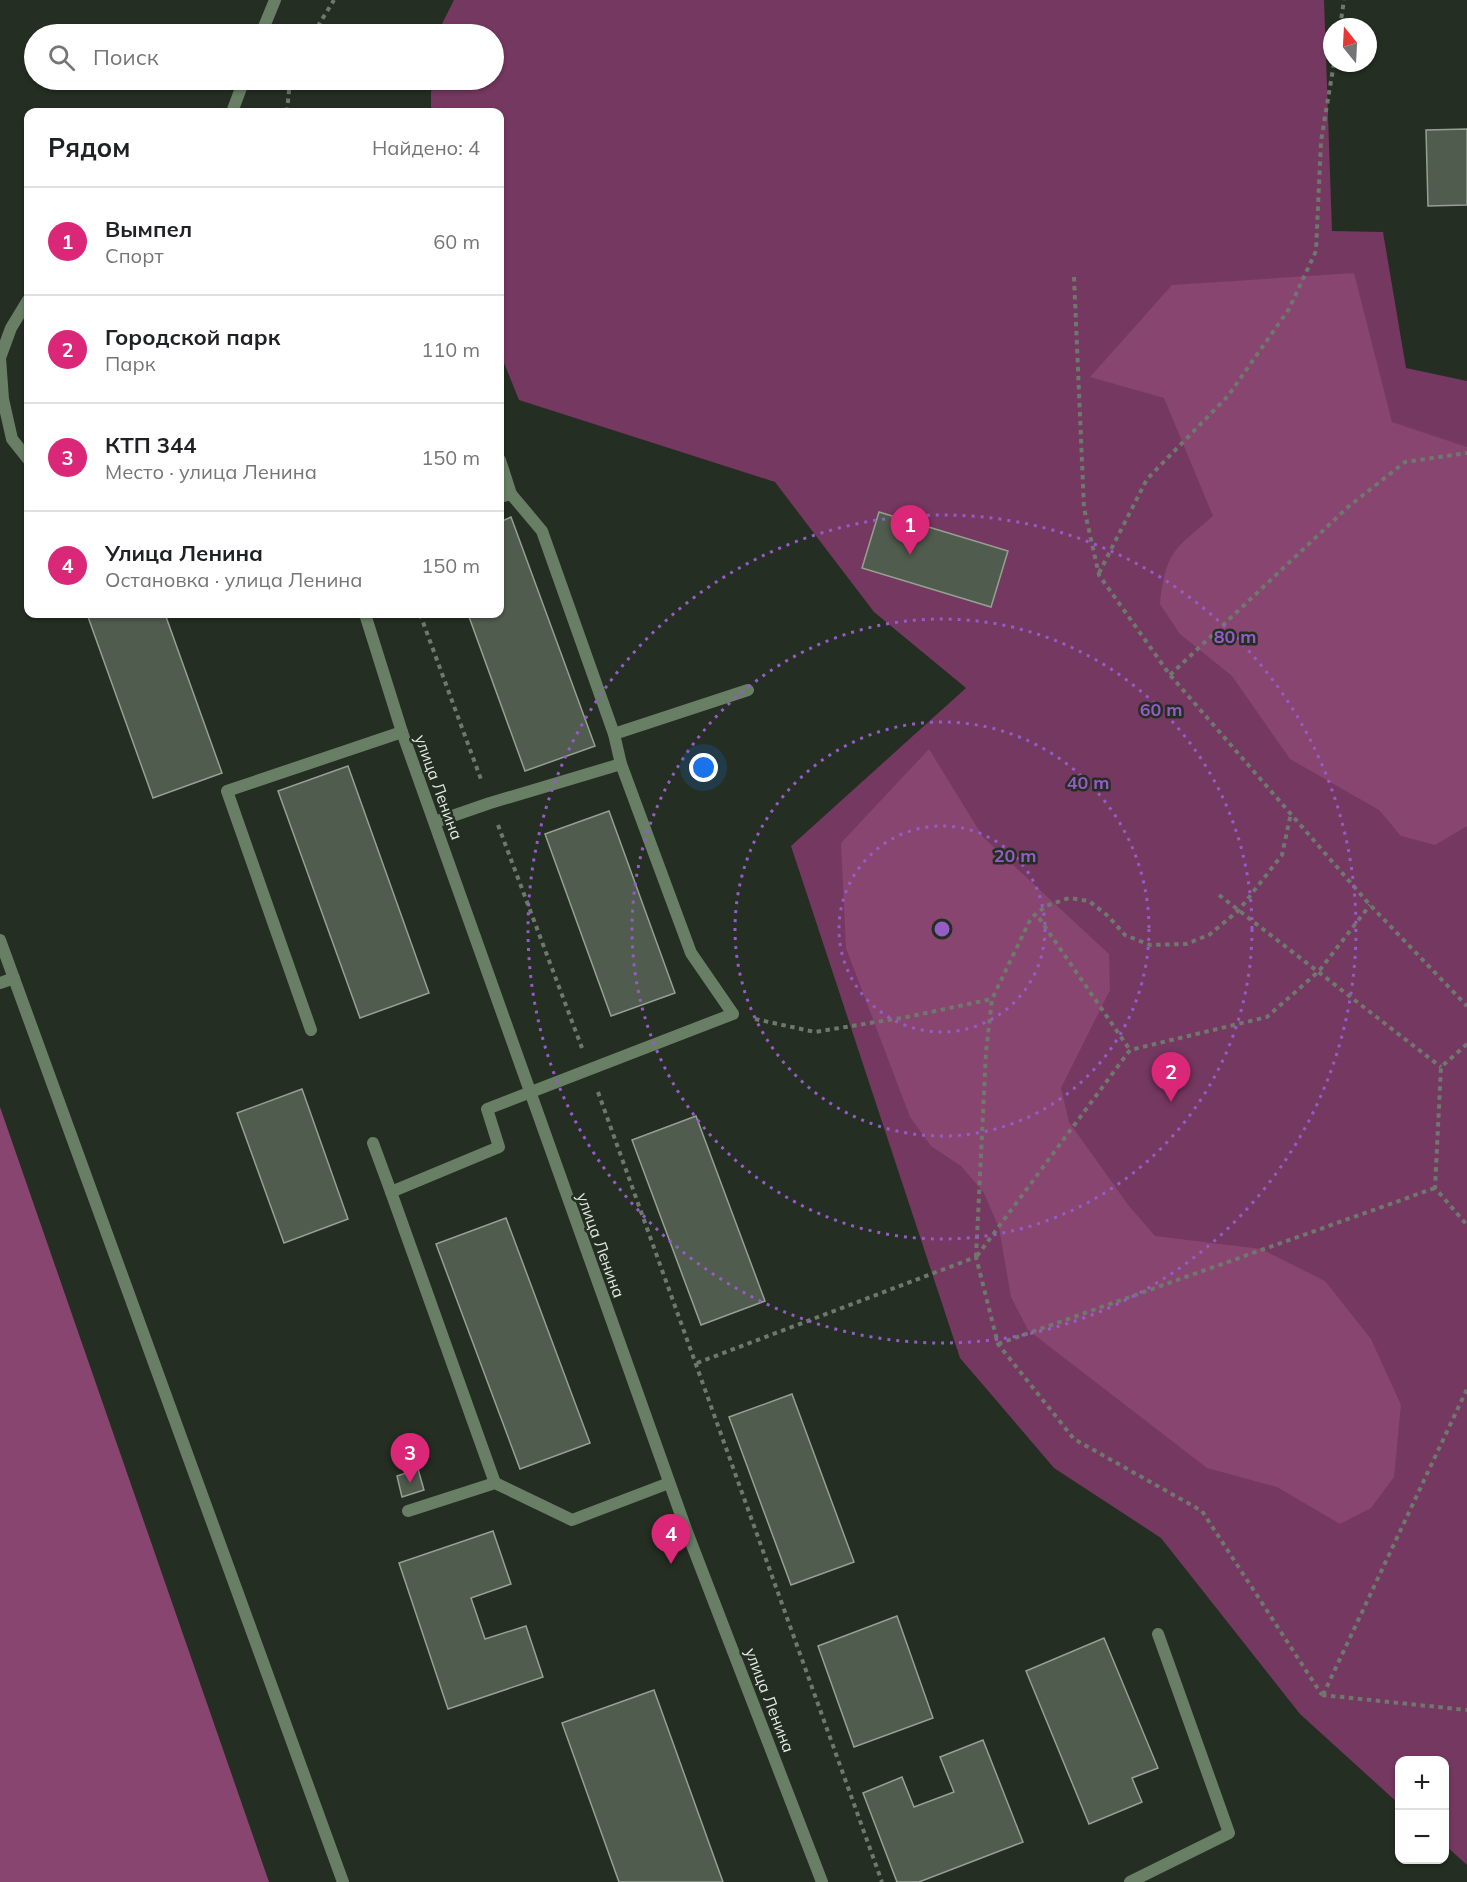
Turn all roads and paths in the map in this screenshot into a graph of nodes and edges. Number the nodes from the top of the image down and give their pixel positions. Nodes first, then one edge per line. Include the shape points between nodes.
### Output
1 (275, 0) edge
2 (334, 0) edge
3 (1344, 0) edge
4 (1341, 18) edge
5 (265, 24) edge
6 (320, 24) edge
7 (1332, 72) edge
8 (240, 90) edge
9 (289, 90) edge
10 (234, 108) edge
11 (287, 108) edge
12 (1074, 277) dead end
13 (24, 306) edge
14 (1467, 453) edge
15 (24, 454) edge
16 (505, 496) edge
17 (1099, 574) junction
18 (366, 618) edge
19 (421, 618) edge
20 (1170, 675) junction
21 (748, 690) dead end
22 (402, 732) junction
23 (614, 735) junction
24 (621, 764) junction
25 (490, 802) junction
26 (1291, 813) junction
27 (435, 822) junction
28 (1219, 895) dead end
29 (1370, 905) junction
30 (1239, 909) junction
31 (1039, 918) dead end
32 (0, 940) edge
33 (1319, 970) junction
34 (14, 978) junction
35 (0, 983) edge
36 (992, 999) junction
37 (1467, 1006) edge
38 (734, 1014) junction
39 (311, 1030) dead end
40 (1467, 1044) edge
41 (1130, 1050) junction
42 (1441, 1067) junction
43 (590, 1069) junction
44 (529, 1092) junction
45 (373, 1143) dead end
46 (1435, 1188) junction
47 (391, 1192) junction
48 (1467, 1225) edge
49 (976, 1257) junction
50 (998, 1344) junction
51 (697, 1363) junction
52 (1467, 1389) edge
53 (495, 1483) junction
54 (669, 1483) junction
55 (408, 1511) dead end
56 (1158, 1634) dead end
57 (1322, 1695) junction
58 (1467, 1710) edge
59 (343, 1882) edge
60 (822, 1882) edge
61 (882, 1882) edge
62 (1130, 1882) edge

1 - 5 street
2 - 6 path
3 - 4 path
7 - 17 path via 1321,141 1316,251 1294,300 1228,396 1147,479
8 - 10 street
9 - 11 path
12 - 17 path via 1084,508
13 - 15 street via 11,327 0,358 3,399 12,439
14 - 20 path via 1405,462 1348,507
16 - 23 street via 542,531
17 - 20 path
18 - 22 street, улица Ленина
19 - 25 path
20 - 26 path
21 - 23 street
22 - 27 street, улица Ленина
22 - 39 street via 227,791
23 - 24 street
24 - 25 street
24 - 38 street via 691,953
25 - 27 street
25 - 43 path
26 - 29 path
26 - 30 path via 1282,855
27 - 44 street, улица Ленина
28 - 30 path
29 - 33 path
29 - 37 path
30 - 33 path
30 - 36 path via 1209,935 1186,944 1150,945 1125,935 1089,901 1069,898 1053,903 1031,918
31 - 41 path
32 - 34 street
33 - 41 path via 1267,1017
33 - 42 path
34 - 35 street
34 - 59 street
36 - 38 path via 815,1032
36 - 49 path
38 - 43 street
40 - 42 path
41 - 49 path
42 - 46 path
43 - 44 street
43 - 51 path
44 - 47 street via 487,1109 499,1147
44 - 54 street, улица Ленина
45 - 47 street
46 - 48 path
46 - 50 path
47 - 53 street
49 - 50 path
49 - 51 path
50 - 57 path via 1074,1439 1202,1511
51 - 61 path
52 - 57 path
53 - 54 street via 572,1520
53 - 55 street
54 - 60 street, улица Ленина
56 - 62 street via 1229,1833
57 - 58 path

